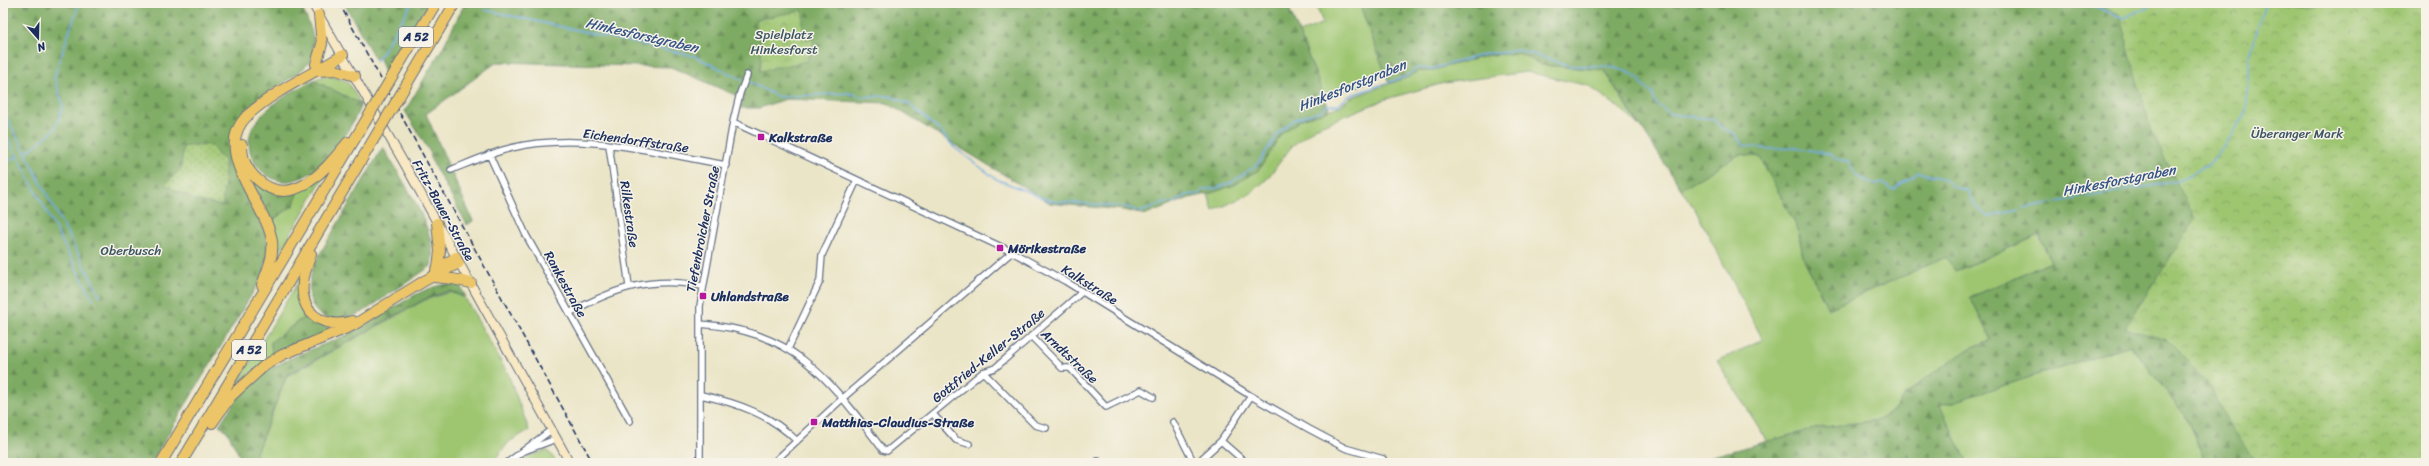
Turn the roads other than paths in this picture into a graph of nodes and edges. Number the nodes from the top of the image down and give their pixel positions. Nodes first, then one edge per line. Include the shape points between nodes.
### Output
1 (312, 3) edge
2 (436, 3) edge
3 (456, 3) edge
4 (319, 15) junction
5 (341, 52) junction
6 (317, 67) junction
7 (747, 75) dead end
8 (355, 76) junction
9 (259, 107) junction
10 (365, 122) junction
11 (733, 122) junction
12 (609, 145) junction
13 (489, 154) junction
14 (726, 165) junction
15 (452, 170) dead end
16 (857, 180) junction
17 (436, 223) junction
18 (317, 236) junction
19 (1012, 252) junction
20 (458, 260) junction
21 (438, 267) junction
22 (434, 277) junction
23 (424, 281) junction
24 (471, 284) junction
25 (629, 286) junction
26 (702, 286) junction
27 (1082, 292) junction
28 (252, 311) junction
29 (569, 312) junction
30 (364, 318) junction
31 (700, 324) junction
32 (1031, 336) junction
33 (788, 349) junction
34 (983, 372) junction
35 (701, 395) junction
36 (1251, 396) junction
37 (1152, 397) dead end
38 (843, 398) junction
39 (933, 414) junction
40 (630, 421) dead end
41 (1173, 422) dead end
42 (1046, 428) dead end
43 (551, 430) junction
44 (556, 439) junction
45 (797, 441) junction
46 (1220, 441) junction
47 (969, 444) dead end
48 (519, 454) junction
49 (1382, 459) dead end
50 (1245, 462) edge
51 (161, 463) edge
52 (182, 463) edge
53 (507, 463) edge
54 (570, 463) edge
55 (700, 463) edge
56 (773, 463) edge
57 (1194, 463) edge
58 (1197, 463) edge

1 - 4 main road, Fritz-Bauer-Straße
2 - 10 highway, A 52, bridge
3 - 18 highway, A 52, bridge
4 - 5 main road, Fritz-Bauer-Straße
4 - 6 highway via 322,44
5 - 6 highway
5 - 8 main road, Fritz-Bauer-Straße
6 - 8 highway
6 - 9 highway
7 - 11 street, Tiefenbroicher Straße
8 - 17 main road, Fritz-Bauer-Straße
9 - 10 highway via 245,130 242,153 251,173 261,182 273,188 286,190 297,188 318,176
9 - 28 highway via 247,116 240,127 236,142 239,169 268,227 272,241 268,270
10 - 28 highway, A 52
11 - 14 street, Tiefenbroicher Straße
11 - 16 street, Kalkstraße
12 - 13 street, Eichendorffstraße via 579,142 548,143
12 - 14 street, Eichendorffstraße
12 - 25 street, Rilkestraße
13 - 15 street, Eichendorffstraße
13 - 29 street, Rankestraße via 526,235
14 - 26 street, Tiefenbroicher Straße
16 - 19 street, Kalkstraße
16 - 33 street via 822,255 820,281
17 - 20 main road, Fritz-Bauer-Straße
17 - 21 highway via 440,251
18 - 30 highway via 306,269 303,293 306,304 311,312 328,324 338,325
18 - 52 highway, A 52
19 - 27 street, Kalkstraße
19 - 38 street
20 - 21 highway
20 - 22 highway
20 - 24 main road, Fritz-Bauer-Straße
21 - 23 highway
22 - 23 highway
22 - 24 highway via 454,278
23 - 30 highway
24 - 43 main road, Fritz-Bauer-Straße
25 - 26 street via 670,282
25 - 29 street
26 - 31 street, Tiefenbroicher Straße
27 - 32 street, Gottfried-Keller-Straße
27 - 36 street, Kalkstraße
28 - 51 highway, A 52
29 - 40 street, Rankestraße
30 - 52 highway via 335,334 282,355 264,366 231,396
31 - 33 street via 744,330
31 - 35 street, Tiefenbroicher Straße
32 - 34 street, Gottfried-Keller-Straße via 995,368
32 - 37 street, Arndtstraße via 1062,368 1070,368 1106,407 1142,390
33 - 38 street via 819,372
34 - 39 street, Gottfried-Keller-Straße
34 - 42 street via 1035,425
35 - 45 street via 735,403 756,412 785,429
35 - 55 street, Tiefenbroicher Straße
36 - 46 street
36 - 49 street, Kalkstraße via 1345,448
38 - 39 street, Gottfried-Keller-Straße via 882,450 886,451 891,450
38 - 45 street
39 - 47 street via 956,440
41 - 57 street
43 - 44 main road
43 - 48 street
44 - 48 street
44 - 54 main road
45 - 56 street
46 - 50 street
46 - 58 street
48 - 53 street

